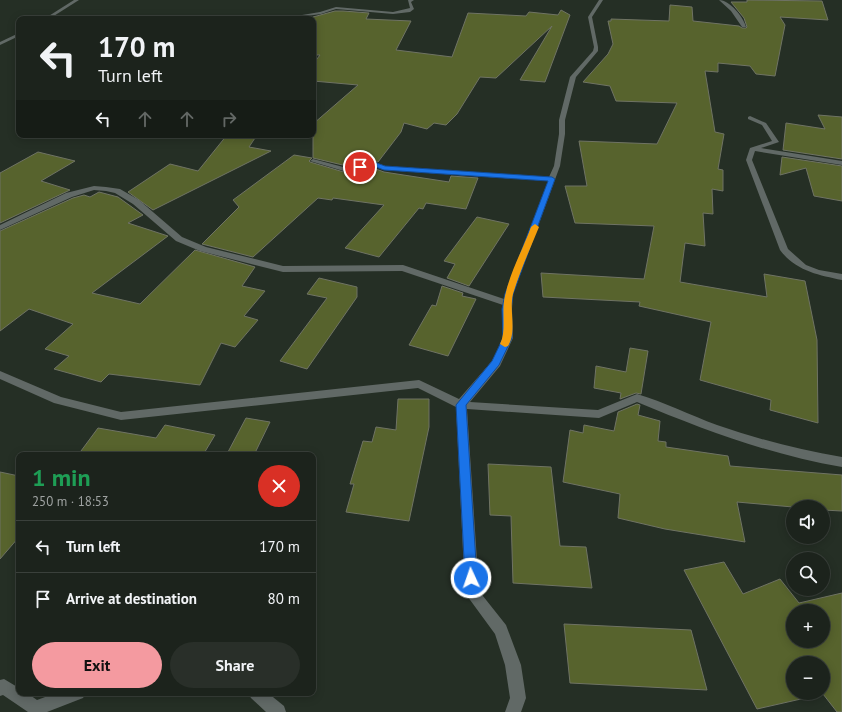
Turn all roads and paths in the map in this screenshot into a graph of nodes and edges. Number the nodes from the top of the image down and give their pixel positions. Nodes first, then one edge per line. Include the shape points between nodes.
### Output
1 (77, 0) edge
2 (412, 0) edge
3 (600, 0) edge
4 (721, 0) edge
5 (51, 16) edge
6 (300, 16) edge
7 (744, 26) dead end
8 (16, 36) edge
9 (0, 44) edge
10 (750, 118) dead end
11 (752, 149) junction
12 (314, 161) dead end
13 (842, 163) edge
14 (552, 179) junction
15 (0, 228) edge
16 (842, 277) edge
17 (508, 304) junction
18 (0, 375) edge
19 (461, 405) junction
20 (842, 462) edge
21 (0, 688) edge
22 (16, 695) edge
23 (18, 696) edge
24 (70, 696) edge
25 (259, 696) edge
26 (278, 712) edge
27 (513, 712) edge

1 - 5 street
2 - 6 street via 409,2 412,9 408,11 352,11 336,8
3 - 14 street via 590,17 595,51 573,76 562,120 557,166
4 - 7 street via 733,10
8 - 9 street
10 - 11 street via 764,124 776,142
11 - 13 street
11 - 16 street via 749,160 784,250 804,269
12 - 14 street via 347,170 374,164 384,168
14 - 17 street via 519,266
15 - 17 street via 69,195 94,188 106,189 117,191 136,202 179,240 203,249 283,269 403,268
17 - 19 street via 508,338 496,362
18 - 19 street via 58,400 121,416 419,384
19 - 20 street via 599,414 637,398 754,443 811,458
19 - 27 street via 472,593 501,630 514,665 518,698
21 - 22 street via 4,687
23 - 24 street via 36,708
25 - 26 street

